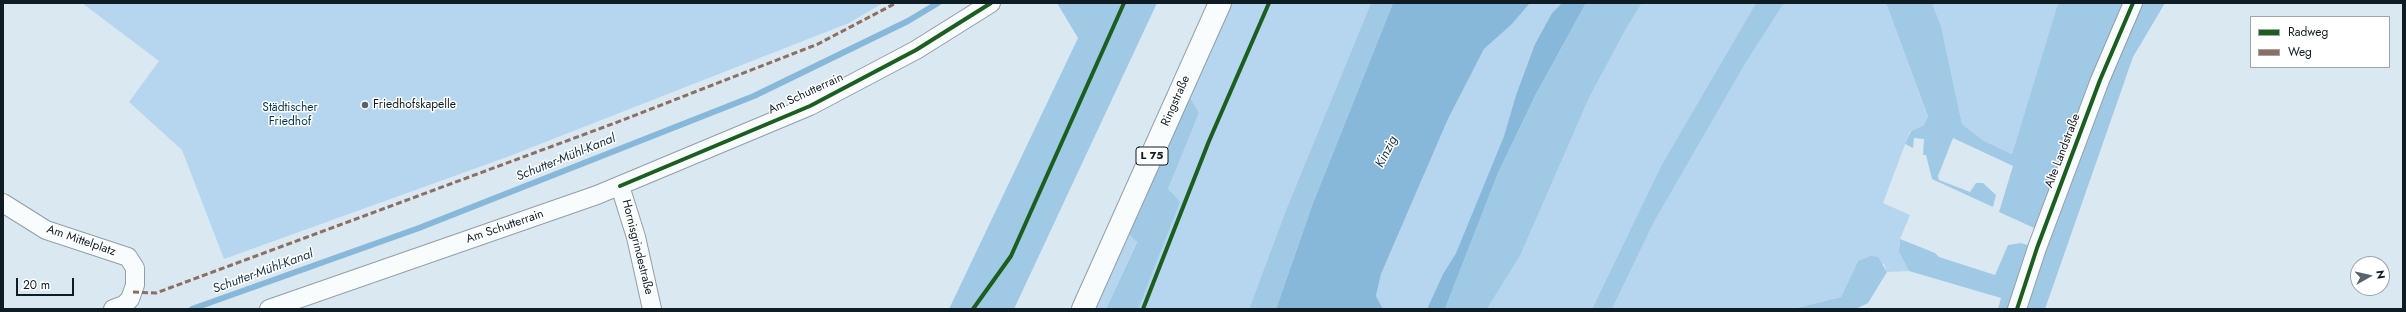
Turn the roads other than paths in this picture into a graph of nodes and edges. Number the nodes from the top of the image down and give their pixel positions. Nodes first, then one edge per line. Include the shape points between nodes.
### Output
1 (992, 3) edge
2 (1220, 3) edge
3 (2134, 3) edge
4 (620, 186) junction
5 (3, 203) edge
6 (113, 309) edge
7 (269, 309) edge
8 (652, 309) edge
9 (1083, 309) edge
10 (2017, 309) edge

1 - 4 street, Am Schutterrain via 916,50 810,106
2 - 9 main road, Ringstraße / L 75
3 - 10 street, Alte Landstraße via 2100,80
4 - 7 street, Am Schutterrain
4 - 8 street, Hornisgrindestraße via 636,237
5 - 6 street, Am Mittelplatz via 46,230 128,257 135,268 133,292 124,305

